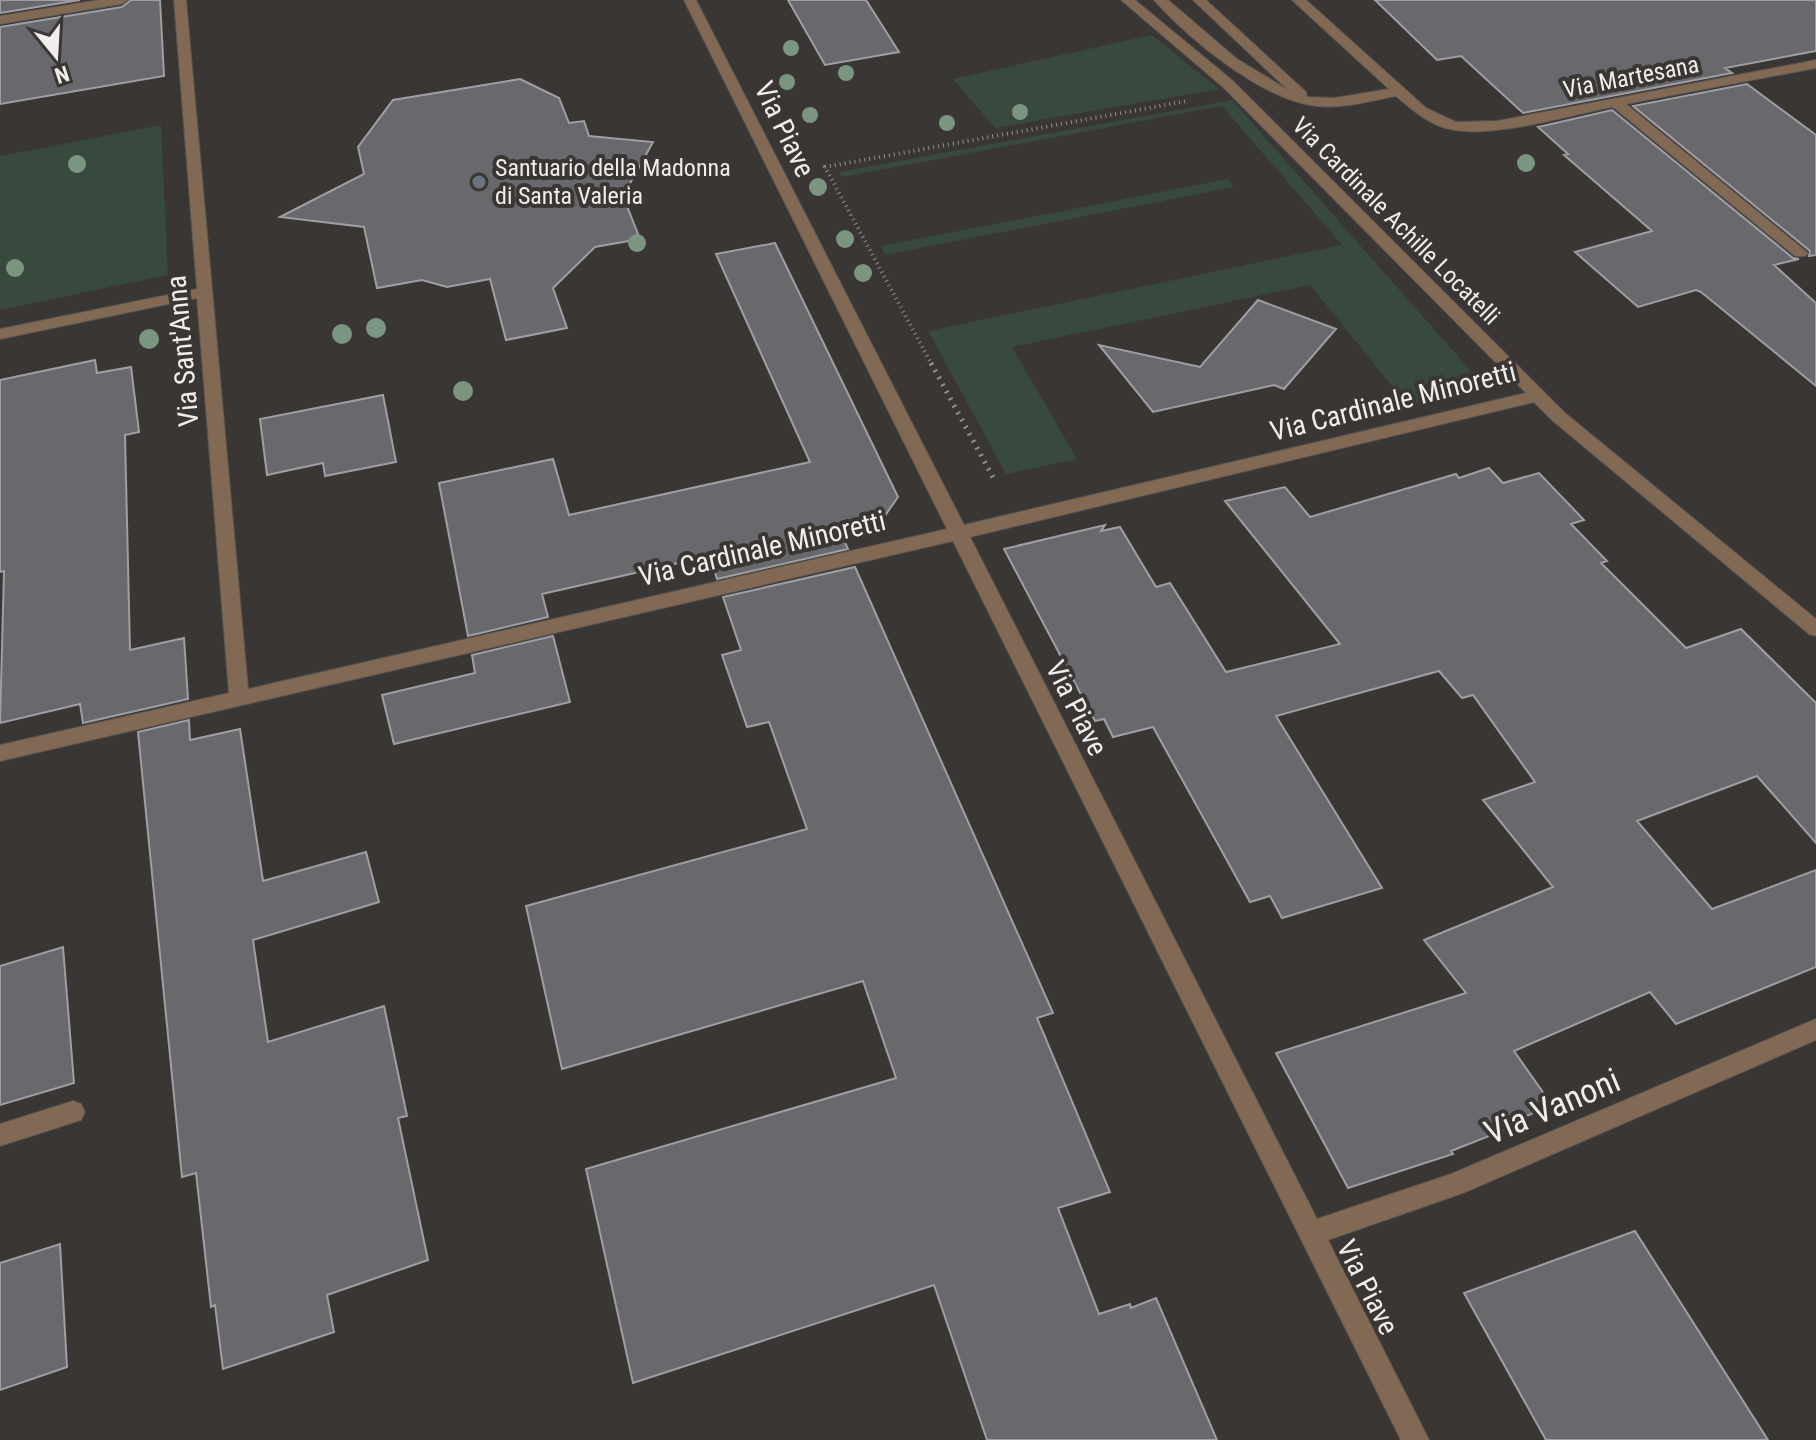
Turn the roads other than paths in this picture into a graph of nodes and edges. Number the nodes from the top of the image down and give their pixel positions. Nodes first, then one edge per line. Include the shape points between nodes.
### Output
1 (122, 0) edge
2 (180, 0) edge
3 (690, 0) edge
4 (1127, 0) edge
5 (1160, 0) edge
6 (1199, 0) edge
7 (1298, 0) edge
8 (0, 20) edge
9 (1816, 64) edge
10 (1399, 91) junction
11 (1336, 102) junction
12 (1615, 102) junction
13 (1800, 253) dead end
14 (203, 292) junction
15 (0, 334) edge
16 (1536, 396) junction
17 (957, 532) junction
18 (1816, 629) edge
19 (239, 697) junction
20 (0, 753) edge
21 (1816, 1029) edge
22 (73, 1112) dead end
23 (0, 1135) edge
24 (1310, 1234) junction
25 (1415, 1440) edge

1 - 8 street
2 - 14 street, Via Sant'Anna
3 - 17 street, Via Piave
4 - 16 street, Via Cardinale Achille Locatelli via 1236,92
5 - 11 street via 1268,88 1303,101
6 - 11 street via 1293,89
7 - 10 street
9 - 12 street, Via Martesana
10 - 11 street
10 - 12 street, Via Martesana via 1421,111 1454,126 1497,125
12 - 13 street
14 - 15 street
14 - 19 street, Via Sant'Anna
16 - 17 street, Via Cardinale Minoretti
16 - 18 street, Via Cardinale Achille Locatelli
17 - 19 street, Via Cardinale Minoretti
17 - 24 street, Via Piave
19 - 20 street, Via Cardinale Minoretti
21 - 24 street, Via Vanoni via 1454,1185
22 - 23 street
24 - 25 street, Via Piave

